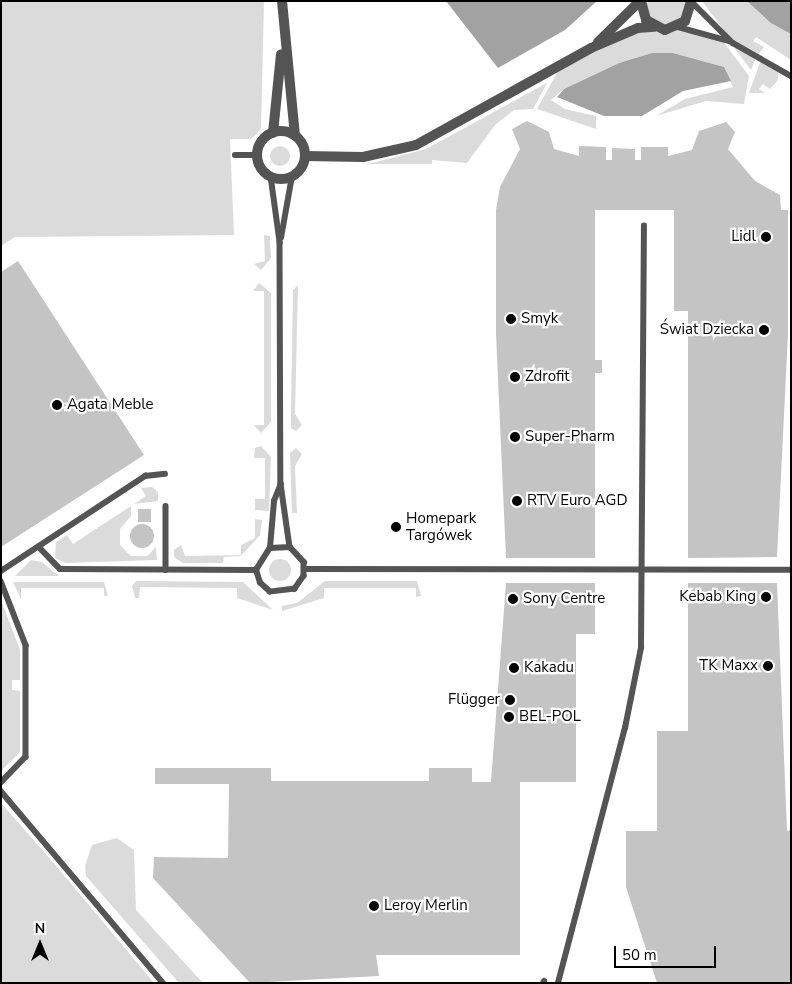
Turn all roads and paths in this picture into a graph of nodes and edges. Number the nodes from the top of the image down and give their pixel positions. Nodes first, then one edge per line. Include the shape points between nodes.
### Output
1 (282, 1) edge
2 (640, 1) edge
3 (691, 1) edge
4 (654, 27) junction
5 (676, 27) junction
6 (733, 42) junction
7 (283, 48) junction
8 (591, 48) junction
9 (791, 76) edge
10 (273, 133) junction
11 (295, 135) junction
12 (235, 155) dead end
13 (258, 155) junction
14 (305, 156) junction
15 (271, 176) junction
16 (292, 176) junction
17 (644, 226) dead end
18 (280, 242) junction
19 (165, 474) dead end
20 (281, 484) junction
21 (166, 506) dead end
22 (39, 547) junction
23 (290, 547) junction
24 (270, 548) junction
25 (305, 569) junction
26 (166, 570) junction
27 (256, 570) junction
28 (641, 570) junction
29 (791, 570) edge
30 (1, 571) edge
31 (1, 580) edge
32 (1, 783) edge
33 (1, 791) edge
34 (162, 983) edge
35 (558, 983) edge

1 - 7 street
2 - 4 street via 642,13
2 - 8 street
3 - 5 street via 688,16
3 - 6 lane via 704,18
4 - 5 street
4 - 8 street via 638,28
5 - 6 lane
6 - 9 lane
7 - 10 street
7 - 11 street
8 - 14 street via 416,145 363,156
10 - 11 street
10 - 13 street via 262,141
11 - 14 street
12 - 13 lane
13 - 15 street via 260,166
14 - 16 street
15 - 16 street
15 - 18 lane
16 - 18 lane
17 - 28 lane
18 - 20 lane
19 - 22 lane via 145,476
20 - 23 lane
20 - 24 lane via 274,502
21 - 26 lane
22 - 26 lane via 60,569
22 - 30 lane
23 - 24 lane
23 - 25 lane via 300,556
24 - 27 lane
25 - 27 lane via 295,589 277,594 264,588
25 - 28 lane
26 - 27 lane
28 - 29 lane
28 - 35 lane via 641,648 626,728
31 - 32 lane via 26,646 26,757
33 - 34 lane

